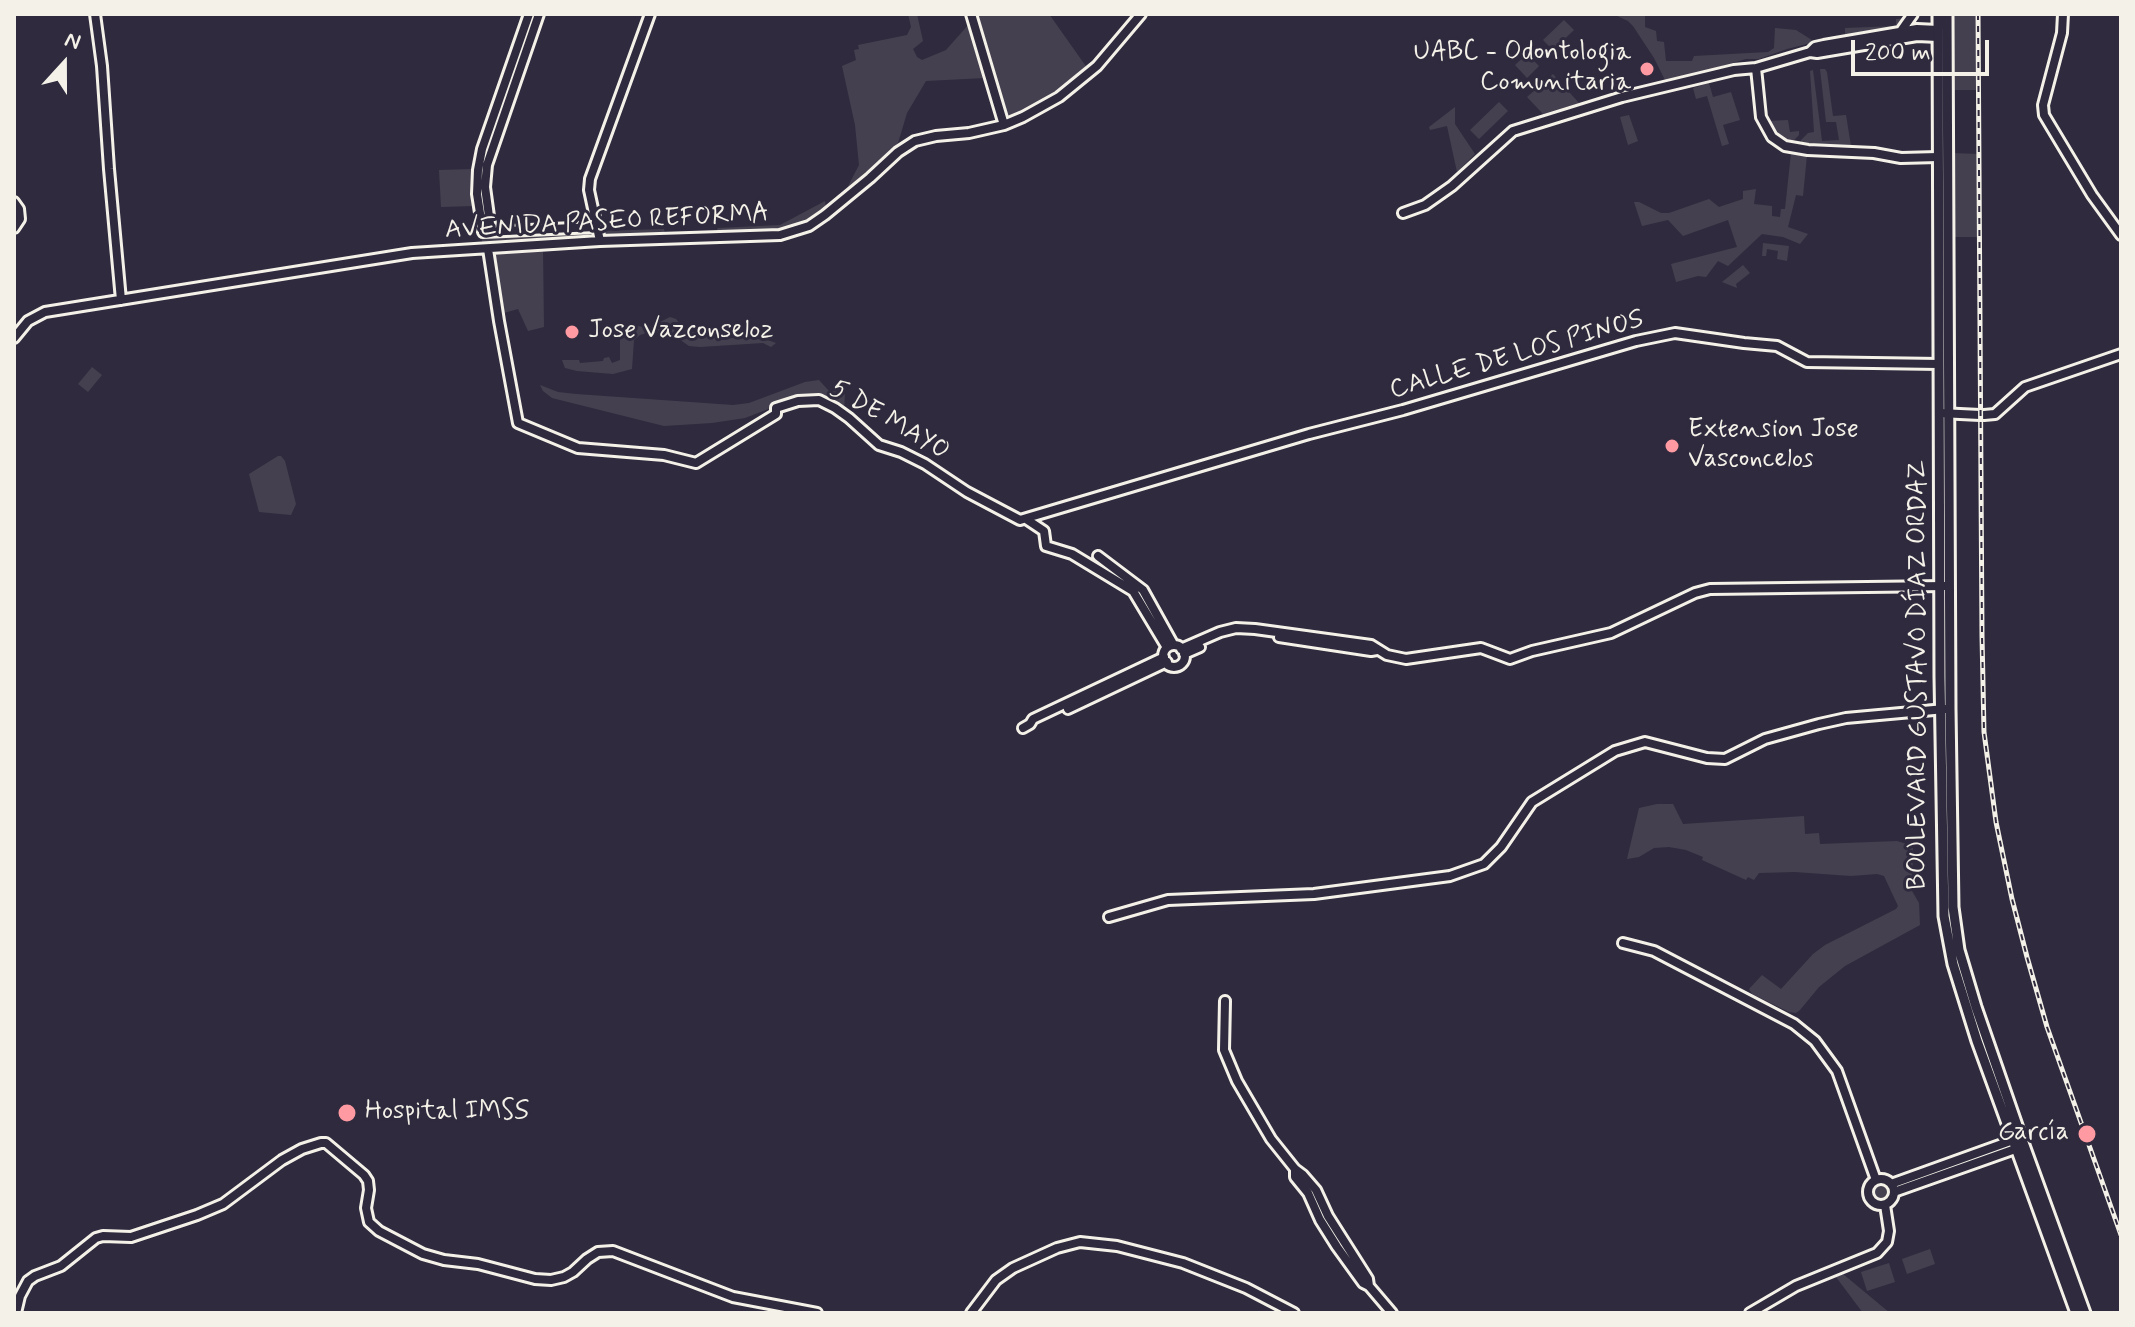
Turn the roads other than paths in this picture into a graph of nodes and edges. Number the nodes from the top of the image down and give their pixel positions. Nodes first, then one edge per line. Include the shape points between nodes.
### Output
1 (95, 14) edge
2 (529, 14) edge
3 (539, 14) edge
4 (650, 14) edge
5 (971, 14) edge
6 (1141, 14) edge
7 (1913, 14) edge
8 (1938, 14) edge
9 (1947, 14) edge
10 (2063, 14) edge
11 (1901, 31) junction
12 (1938, 34) junction
13 (1810, 52) junction
14 (1756, 68) junction
15 (1004, 125) junction
16 (1938, 157) junction
17 (14, 202) edge
18 (1403, 213) dead end
19 (596, 227) junction
20 (14, 228) edge
21 (1943, 230) junction
22 (487, 232) junction
23 (2121, 235) edge
24 (600, 241) junction
25 (488, 249) junction
26 (121, 300) junction
27 (14, 338) edge
28 (2121, 354) edge
29 (1939, 364) junction
30 (1944, 413) junction
31 (1023, 519) junction
32 (1098, 556) dead end
33 (1945, 586) junction
34 (1169, 645) junction
35 (1183, 652) junction
36 (1165, 659) junction
37 (1946, 709) junction
38 (1027, 726) dead end
39 (1944, 916) junction
40 (1109, 917) dead end
41 (1623, 943) dead end
42 (1958, 944) junction
43 (1225, 1001) dead end
44 (2019, 1143) junction
45 (1876, 1180) junction
46 (1892, 1188) junction
47 (1885, 1205) junction
48 (16, 1313) edge
49 (817, 1313) edge
50 (971, 1313) edge
51 (1294, 1313) edge
52 (1392, 1313) edge
53 (1750, 1313) edge
54 (2076, 1313) edge
55 (2085, 1313) edge

1 - 26 street
2 - 22 street via 482,149 477,194
3 - 22 street via 487,165
4 - 19 street via 590,179
5 - 15 street
6 - 15 street, AVENIDA PASEO REFORMA via 1088,75 1059,97
7 - 11 street
8 - 12 main road, BOULEVARD GUSTAVO DÍAZ ORDAZ
9 - 21 main road, BOULEVARD GUSTAVO DÍAZ ORDAZ
10 - 23 street via 2044,115
11 - 12 street
11 - 13 street
12 - 13 street
12 - 16 main road, BOULEVARD GUSTAVO DÍAZ ORDAZ
13 - 14 street
14 - 16 street via 1761,117 1772,137 1785,146
14 - 18 street via 1622,97 1513,131 1452,186
15 - 24 street, AVENIDA PASEO REFORMA via 915,141 825,215 780,235
16 - 21 main road, BOULEVARD GUSTAVO DÍAZ ORDAZ
17 - 20 street via 20,219
19 - 22 street, AVENIDA PASEO REFORMA
19 - 24 street
21 - 29 main road, BOULEVARD GUSTAVO DÍAZ ORDAZ
21 - 30 main road, BOULEVARD GUSTAVO DÍAZ ORDAZ
24 - 25 street, AVENIDA PASEO REFORMA
25 - 26 street, AVENIDA PASEO REFORMA via 409,254
25 - 31 street, 5 DE MAYO via 518,423 578,448 696,463 776,411 809,399 849,418 879,445 925,464
26 - 27 street, AVENIDA PASEO REFORMA via 45,312 28,321
28 - 30 street via 2025,387 1995,414
29 - 30 main road, BOULEVARD GUSTAVO DÍAZ ORDAZ
29 - 31 street, CALLE DE LOS PINOS via 1807,362 1777,346 1675,333
30 - 33 main road, BOULEVARD GUSTAVO DÍAZ ORDAZ
31 - 34 street via 1044,531 1046,546 1072,554 1133,591
32 - 34 street via 1143,590
33 - 35 street via 1710,589 1611,633 1510,659 1481,648 1406,659 1236,628
33 - 37 main road, BOULEVARD GUSTAVO DÍAZ ORDAZ
34 - 35 street
34 - 36 street
35 - 36 street via 1179,667
36 - 38 street
37 - 39 main road, BOULEVARD GUSTAVO DÍAZ ORDAZ
37 - 40 street via 1819,724 1765,739 1725,759 1645,742 1615,751 1532,802 1484,864 1450,876 1314,894 1168,900
37 - 42 main road, BOULEVARD GUSTAVO DÍAZ ORDAZ
39 - 42 main road via 1951,917
39 - 44 main road, BOULEVARD GUSTAVO DÍAZ ORDAZ via 1967,1011
41 - 45 street via 1654,951 1794,1024 1815,1041 1837,1071
42 - 44 main road, BOULEVARD GUSTAVO DÍAZ ORDAZ
43 - 52 street via 1227,1061 1337,1247
44 - 46 street
44 - 54 main road, BOULEVARD GUSTAVO DÍAZ ORDAZ
44 - 55 main road, BOULEVARD GUSTAVO DÍAZ ORDAZ
45 - 46 street
45 - 47 street via 1869,1197
46 - 47 street via 1893,1198
47 - 53 street via 1889,1231 1877,1253 1796,1286
48 - 49 street via 28,1281 61,1266 96,1238 131,1237 197,1215 223,1204 282,1160 321,1143 368,1181 369,1222 423,1254 551,1280 573,1272 598,1252 613,1251 733,1297
50 - 51 street via 996,1280 1013,1268 1080,1242 1150,1253 1194,1267

